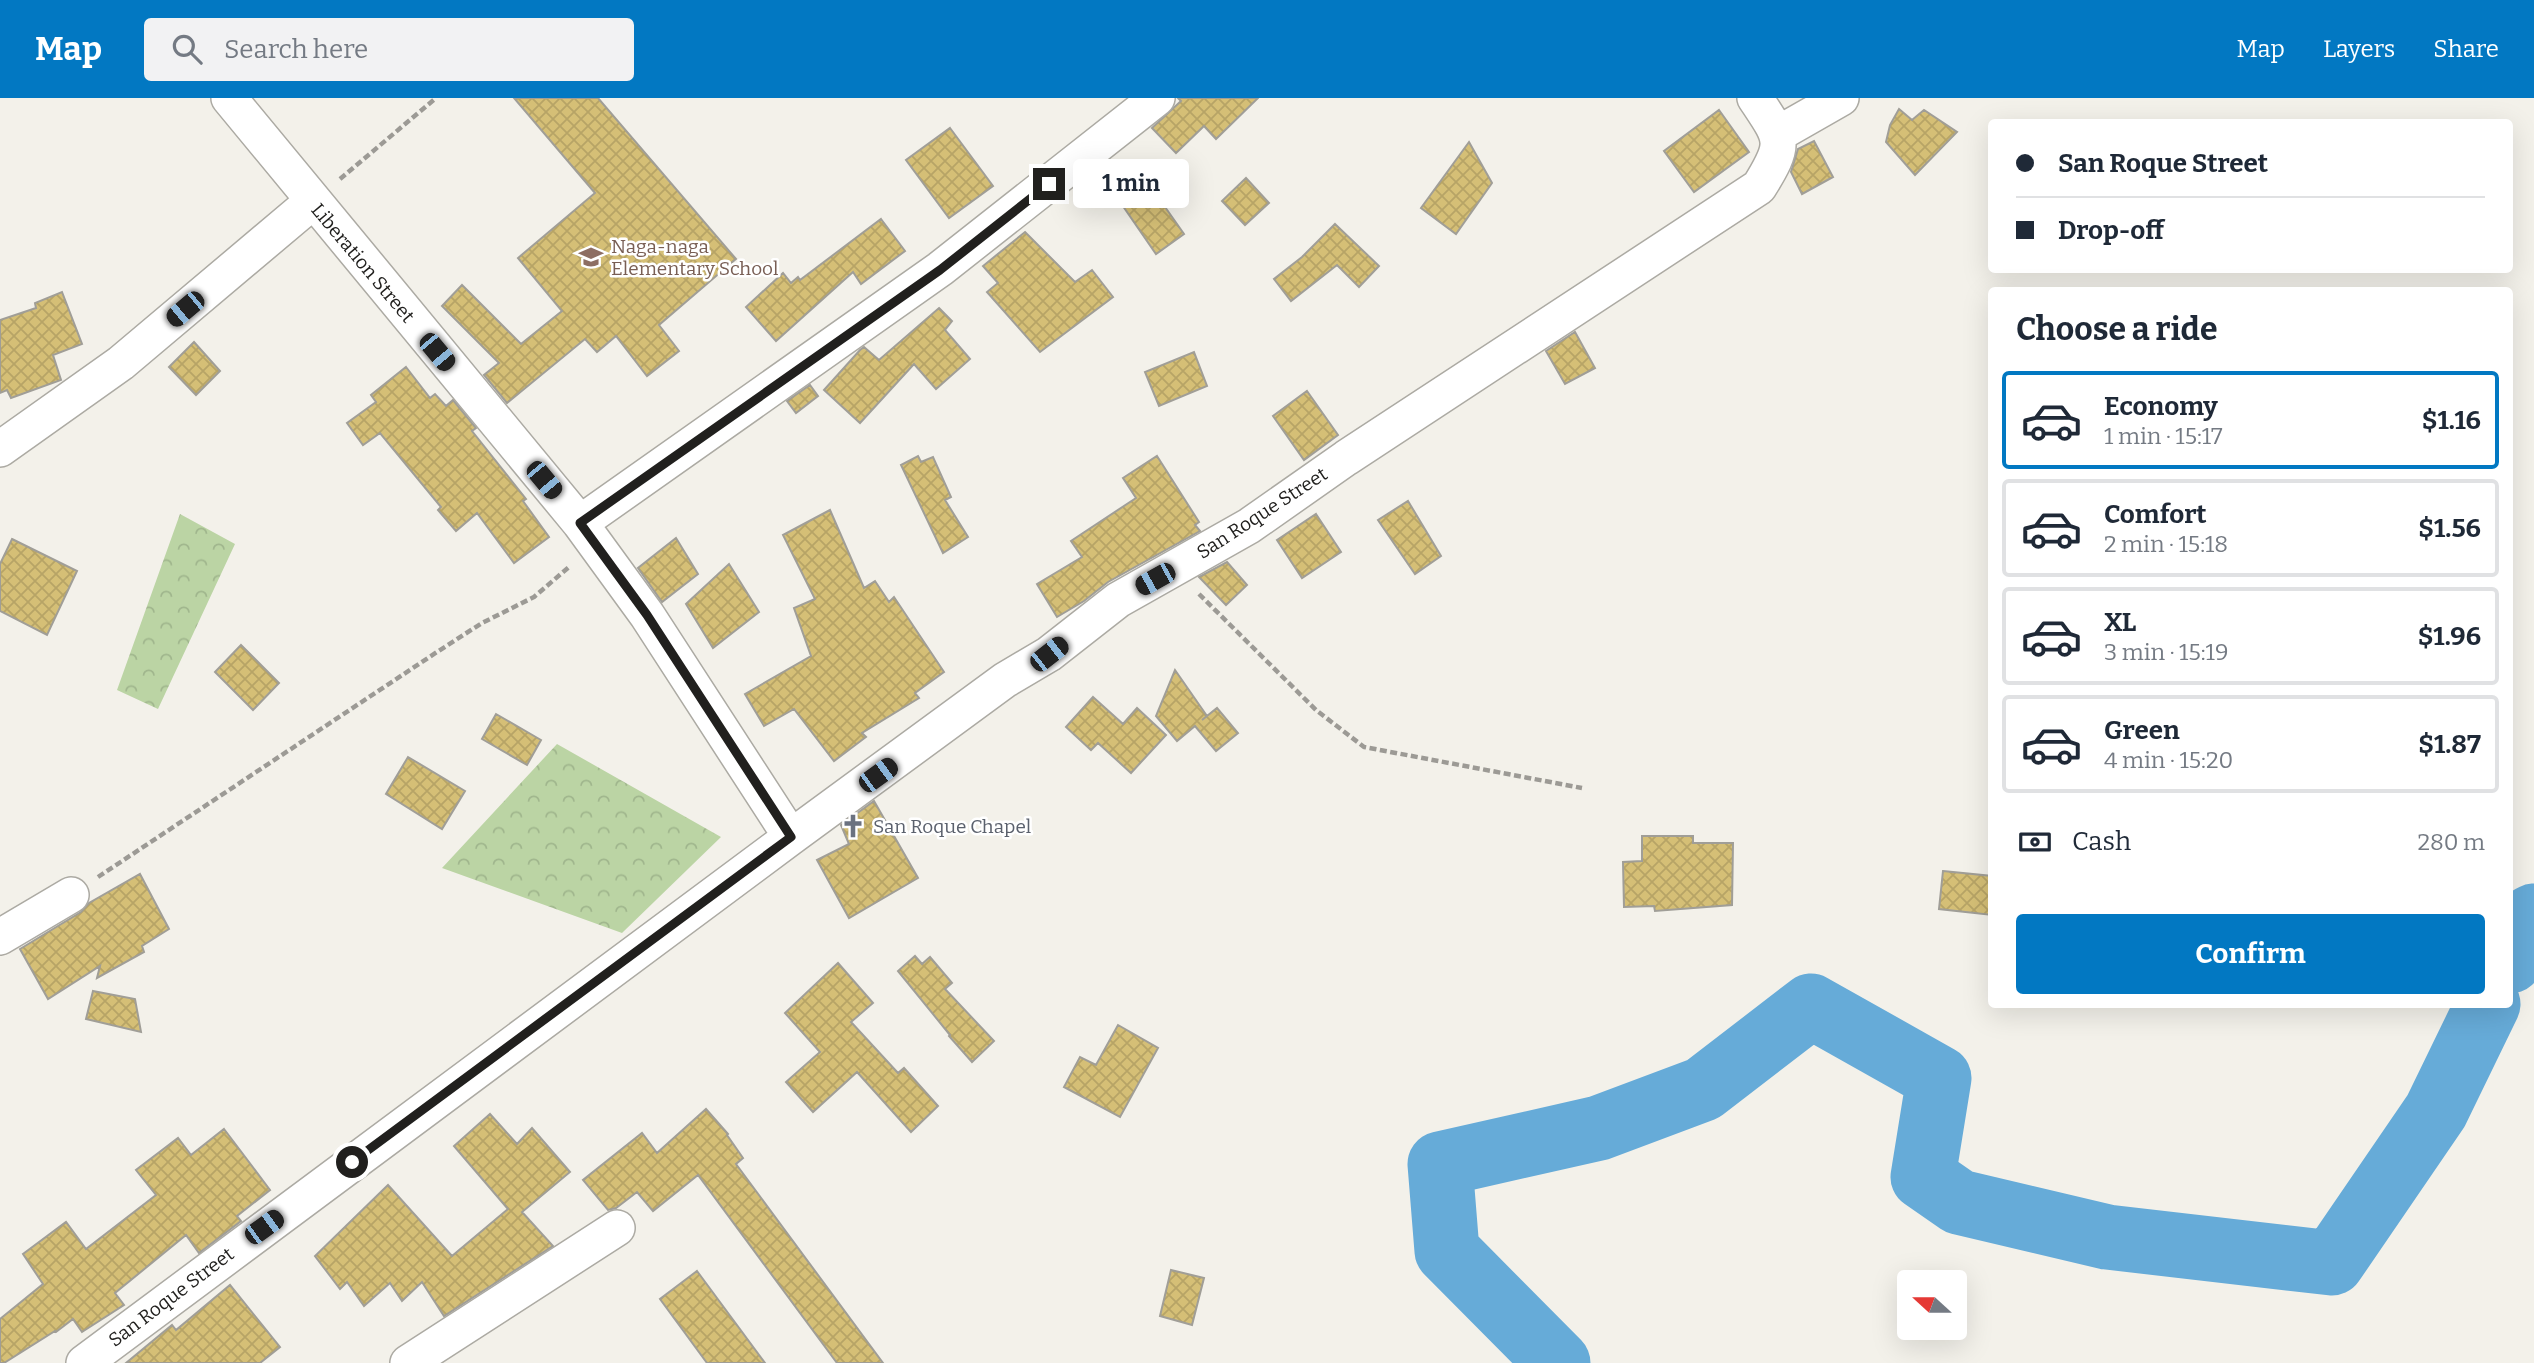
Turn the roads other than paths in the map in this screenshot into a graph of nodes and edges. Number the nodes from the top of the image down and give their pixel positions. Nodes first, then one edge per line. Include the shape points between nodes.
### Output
1 (229, 98) edge
2 (1157, 98) edge
3 (1755, 98) edge
4 (1841, 98) edge
5 (1778, 134) junction
6 (313, 202) junction
7 (0, 449) edge
8 (580, 523) junction
9 (791, 837) junction
10 (71, 895) road end
11 (0, 937) edge
12 (617, 1228) dead end
13 (106, 1357) edge
14 (408, 1363) edge

1 - 6 street, Liberation Street
2 - 8 street via 940,270
3 - 5 street
4 - 5 street
5 - 9 street, San Roque Street via 1776,159 1759,187 1249,526 1118,600
6 - 7 street via 121,363
6 - 8 street, Liberation Street
8 - 9 street, Liberation Street via 647,615
9 - 13 street, San Roque Street
10 - 11 street
12 - 14 street

